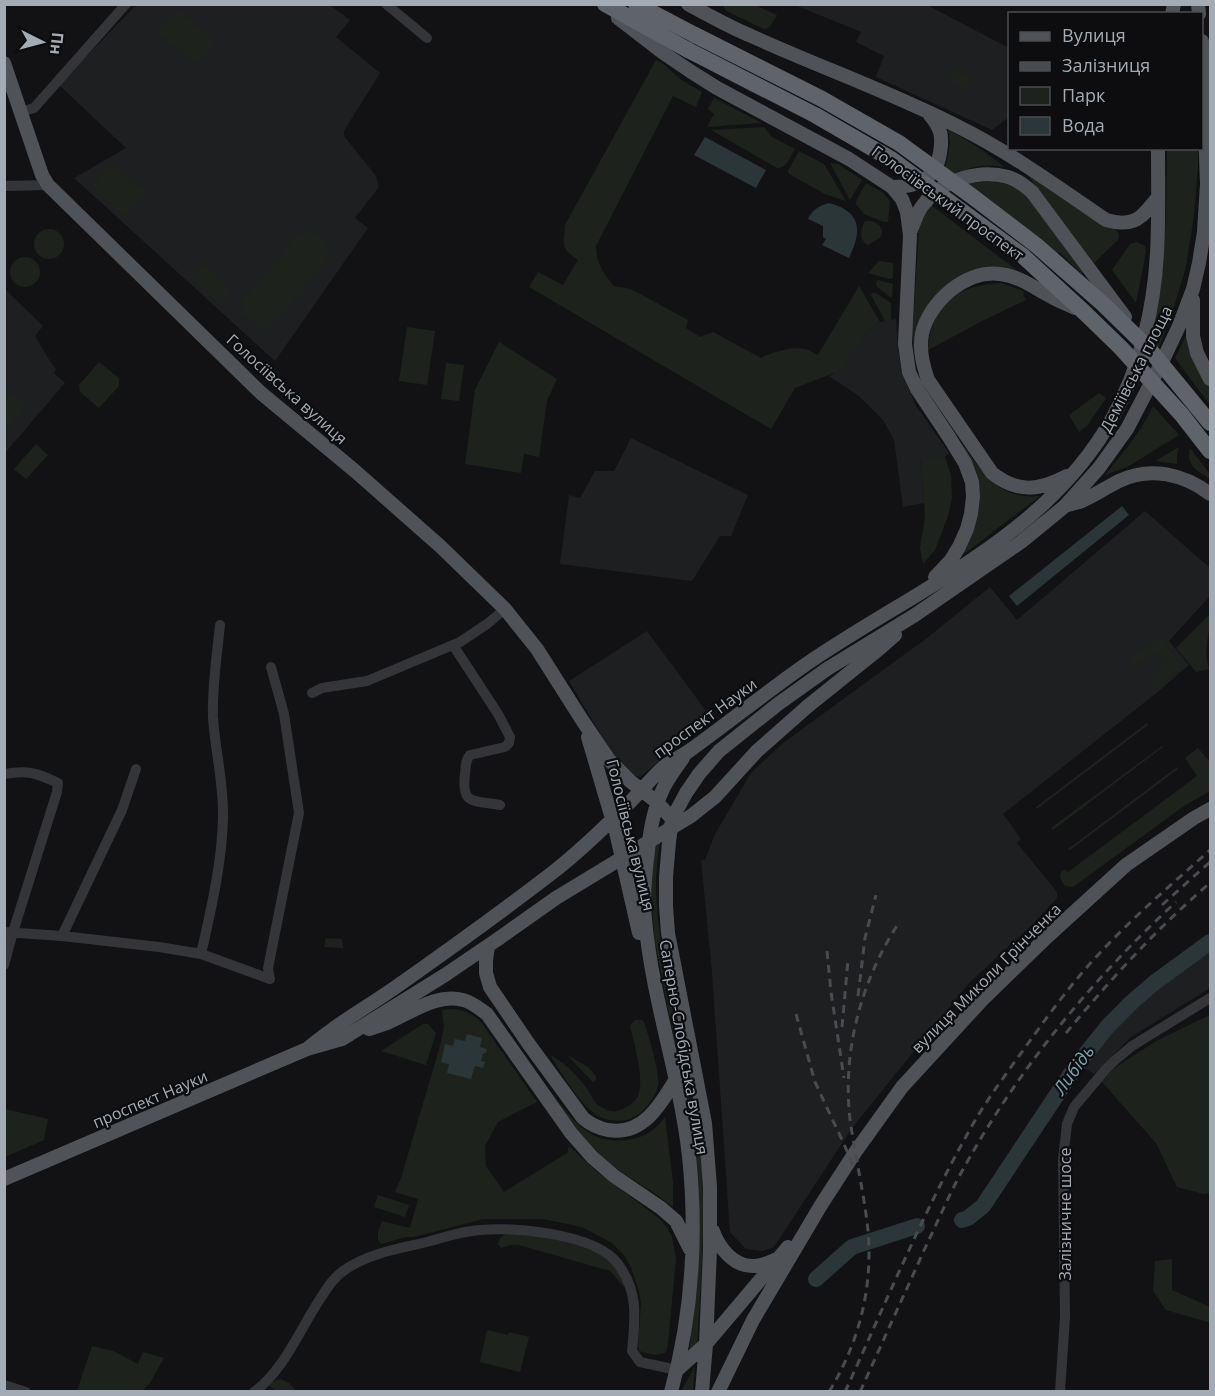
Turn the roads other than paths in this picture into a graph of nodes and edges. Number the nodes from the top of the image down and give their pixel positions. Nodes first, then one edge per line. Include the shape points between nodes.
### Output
1 (126, 4) edge
2 (386, 4) edge
3 (602, 4) edge
4 (636, 4) edge
5 (688, 4) edge
6 (427, 38) dead end
7 (691, 42) junction
8 (4, 63) edge
9 (1203, 82) edge
10 (926, 110) junction
11 (21, 112) junction
12 (1158, 150) edge
13 (1012, 155) junction
14 (48, 185) junction
15 (4, 186) edge
16 (892, 187) junction
17 (1032, 192) junction
18 (1158, 196) junction
19 (1207, 232) edge
20 (910, 235) junction
21 (1193, 289) junction
22 (1085, 313) junction
23 (1150, 350) junction
24 (1210, 379) edge
25 (1210, 423) edge
26 (1210, 451) edge
27 (1076, 471) junction
28 (1210, 494) edge
29 (1065, 506) junction
30 (922, 592) junction
31 (505, 609) junction
32 (915, 615) junction
33 (220, 624) dead end
34 (453, 645) junction
35 (271, 667) dead end
36 (312, 693) dead end
37 (582, 720) junction
38 (688, 752) junction
39 (136, 769) dead end
40 (4, 774) edge
41 (641, 790) junction
42 (658, 803) junction
43 (500, 805) dead end
44 (1210, 809) edge
45 (612, 819) junction
46 (672, 819) junction
47 (9, 932) edge
48 (62, 936) junction
49 (493, 943) junction
50 (201, 954) junction
51 (650, 958) junction
52 (4, 965) edge
53 (1210, 998) edge
54 (342, 1039) junction
55 (307, 1049) junction
56 (676, 1079) junction
57 (4, 1179) edge
58 (821, 1205) junction
59 (710, 1221) junction
60 (692, 1251) junction
61 (779, 1258) junction
62 (706, 1344) junction
63 (677, 1370) junction
64 (4, 1385) edge
65 (26, 1392) edge
66 (254, 1392) edge
67 (671, 1392) edge
68 (702, 1392) edge
69 (718, 1392) edge
70 (1060, 1392) edge

1 - 11 street via 34,108
2 - 6 street
3 - 7 highway, Голосіївський проспект
3 - 16 main road via 662,52 717,88 849,159
4 - 7 highway, Голосіївський проспект
5 - 10 main road via 749,35
7 - 22 highway, Голосіївський проспект, bridge via 891,159 1023,256
7 - 23 highway, Голосіївський проспект, bridge via 822,99 899,144 1036,245
8 - 11 main road, Голосіївська вулиця
9 - 19 main road, Деміївська площа
10 - 13 main road
10 - 16 main road via 941,134 938,164 930,177 918,184
11 - 14 main road, Голосіївська вулиця
12 - 18 main road, Деміївська площа
13 - 17 main road
13 - 18 main road via 1106,220 1119,224 1140,218
14 - 15 street
14 - 31 main road, Голосіївська вулиця via 261,393 402,512
16 - 20 main road via 907,212
17 - 20 main road via 1008,177 958,179 923,205
17 - 23 main road, bridge
18 - 27 main road, Деміївська площа via 1157,255 1144,337 1114,416
19 - 21 main road, Деміївська площа
20 - 30 main road via 905,327 909,372 965,463 973,497 959,547
21 - 24 main road via 1193,336
21 - 29 main road, Деміївська площа via 1175,335 1127,429
22 - 26 highway, Голосіївський проспект, bridge via 1182,415
22 - 27 main road, bridge via 1016,277 987,273 956,287 938,303 922,336 922,364 928,380 992,473 1024,488 1042,487
23 - 25 highway, Голосіївський проспект, bridge
27 - 30 main road, проспект Науки via 1011,531
28 - 29 main road via 1173,475 1139,474
29 - 32 main road, проспект Науки via 1021,542
30 - 38 main road, проспект Науки via 804,666
31 - 34 street
31 - 37 main road, Голосіївська вулиця via 537,649
32 - 46 main road, проспект Науки via 827,669 732,740 699,774
32 - 49 main road, проспект Науки, bridge via 757,751 715,797 691,816 556,898
33 - 50 street via 213,716 224,795 223,820
34 - 36 street via 367,681
34 - 43 street via 510,737 506,747 466,759 465,795
35 - 50 street via 284,714 299,813 268,968 270,979
37 - 41 main road, Голосіївська вулиця via 609,760
37 - 45 main road, Голосіївська вулиця
38 - 41 main road, проспект Науки via 667,765
38 - 42 main road, Саперно-Слобідська вулиця
39 - 48 street via 122,810
40 - 47 street via 29,772 58,783
41 - 42 main road, Голосіївська вулиця
41 - 45 main road, проспект Науки
42 - 46 main road, Голосіївська вулиця
42 - 51 main road, Саперно-Слобідська вулиця via 650,831 644,892
44 - 58 main road, вулиця Миколи Грінченка via 1126,865 982,1000 902,1087
45 - 51 main road, Голосіївська вулиця via 639,932
45 - 55 main road, проспект Науки via 555,871
46 - 59 main road, Саперно-Слобідська вулиця via 666,877 668,933 705,1123
47 - 48 street
47 - 52 street
48 - 50 street
49 - 54 main road, проспект Науки
49 - 56 main road via 486,960 490,987 592,1126 614,1131 640,1125 664,1100
51 - 56 main road, Саперно-Слобідська вулиця
53 - 70 street, Залізничне шосе via 1132,1046 1074,1107 1067,1124 1063,1159 1065,1317
54 - 55 main road, проспект Науки
54 - 60 main road via 434,1001 451,998 477,1006 487,1014 592,1157 676,1221
55 - 57 main road, проспект Науки
56 - 60 main road, Саперно-Слобідська вулиця via 689,1156
58 - 61 main road, вулиця Миколи Грінченка
58 - 69 main road, вулиця Миколи Грінченка via 753,1320
59 - 61 main road via 721,1248 734,1260 755,1266
59 - 62 main road, Саперно-Слобідська вулиця
60 - 63 main road, Саперно-Слобідська вулиця
61 - 62 main road, вулиця Миколи Грінченка
62 - 63 main road, вулиця Миколи Грінченка
62 - 68 main road, Саперно-Слобідська вулиця
63 - 66 street via 640,1362 632,1351 635,1312 628,1282 617,1262 597,1247 569,1238 509,1228 472,1230 397,1248 348,1268 335,1277 286,1356
63 - 67 main road, Саперно-Слобідська вулиця
64 - 65 street

